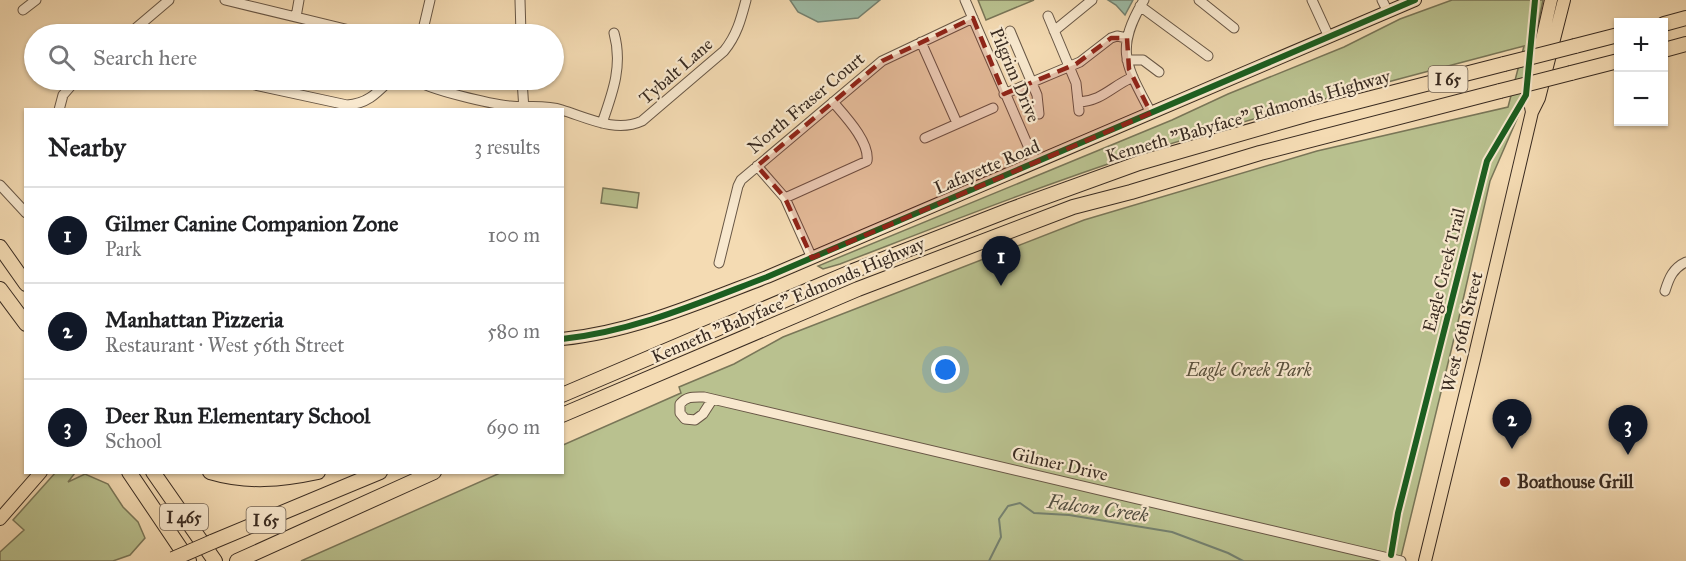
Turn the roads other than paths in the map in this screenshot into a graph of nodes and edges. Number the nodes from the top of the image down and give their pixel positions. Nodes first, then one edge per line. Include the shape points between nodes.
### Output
1 (36, 0) edge
2 (169, 0) edge
3 (225, 0) edge
4 (299, 0) edge
5 (430, 0) edge
6 (520, 0) edge
7 (746, 0) edge
8 (965, 0) edge
9 (1092, 0) edge
10 (1199, 0) edge
11 (1312, 0) edge
12 (1382, 0) edge
13 (1415, 0) edge
14 (1551, 0) edge
15 (1564, 0) edge
16 (1142, 3) edge
17 (23, 10) dead end
18 (1388, 12) junction
19 (296, 16) junction
20 (1048, 16) dead end
21 (973, 18) junction
22 (1686, 18) edge
23 (1668, 23) edge
24 (143, 24) edge
25 (327, 24) edge
26 (424, 24) edge
27 (521, 24) edge
28 (1234, 27) dead end
29 (1010, 31) dead end
30 (1054, 31) junction
31 (614, 33) dead end
32 (1614, 36) edge
33 (1329, 37) junction
34 (1127, 38) junction
35 (921, 42) junction
36 (1686, 44) edge
37 (1668, 49) edge
38 (1208, 56) dead end
39 (1127, 60) junction
40 (1614, 62) edge
41 (1069, 66) junction
42 (1159, 72) dead end
43 (1132, 77) junction
44 (1032, 82) junction
45 (67, 90) edge
46 (277, 90) edge
47 (379, 90) edge
48 (440, 90) edge
49 (523, 90) edge
50 (1004, 94) junction
51 (833, 102) junction
52 (357, 107) edge
53 (60, 108) edge
54 (524, 108) edge
55 (554, 108) edge
56 (993, 108) dead end
57 (564, 111) edge
58 (1532, 112) junction
59 (1151, 113) junction
60 (1039, 114) dead end
61 (603, 123) junction
62 (957, 123) junction
63 (925, 138) dead end
64 (1035, 162) junction
65 (757, 166) junction
66 (0, 185) edge
67 (785, 198) junction
68 (24, 211) edge
69 (0, 247) edge
70 (812, 258) junction
71 (1686, 262) edge
72 (719, 263) dead end
73 (24, 281) edge
74 (0, 289) edge
75 (1665, 291) dead end
76 (24, 321) edge
77 (564, 339) edge
78 (566, 393) edge
79 (712, 400) dead end
80 (564, 414) edge
81 (39, 474) edge
82 (123, 474) edge
83 (130, 474) edge
84 (154, 474) edge
85 (219, 474) edge
86 (306, 474) edge
87 (375, 474) edge
88 (430, 474) edge
89 (0, 519) edge
90 (174, 560) edge
91 (189, 561) edge
92 (215, 561) edge
93 (237, 561) edge
94 (1401, 561) edge
95 (1425, 561) edge

1 - 17 street
2 - 24 street
3 - 19 street
4 - 19 street
5 - 26 street
6 - 27 street
7 - 61 street, Tybalt Lane via 734,38 718,58 642,121 625,127
8 - 21 street, Pilgrim Drive
9 - 30 street
10 - 28 street
11 - 33 street
12 - 18 street
13 - 18 main road, Lafayette Road
14 - 58 main road, West 56th Street via 1529,97
15 - 58 main road, West 56th Street
16 - 34 street
16 - 38 street
18 - 33 main road, Lafayette Road
19 - 25 street
20 - 30 street
21 - 35 street, North Fraser Court
21 - 50 street, Pilgrim Drive
22 - 23 highway
29 - 44 street
30 - 41 street
31 - 61 street via 618,70
32 - 78 highway, Kenneth "Babyface" Edmonds Highway / I 65, bridge via 1309,114 1139,163 892,255
33 - 59 main road, Lafayette Road
34 - 39 street
34 - 41 street via 1111,38
35 - 51 street, North Fraser Court via 882,61
35 - 62 street
36 - 37 highway
39 - 42 street via 1143,60
39 - 43 street
40 - 80 highway, Kenneth "Babyface" Edmonds Highway / I 65, bridge via 1260,153 1073,207 858,289
41 - 43 street via 1079,107
41 - 44 street
43 - 59 street
44 - 50 street
44 - 60 street
45 - 53 street
46 - 52 street
47 - 52 street
48 - 54 street, Tybalt Lane
49 - 54 street
50 - 64 street, Pilgrim Drive
51 - 65 street, North Fraser Court
51 - 67 street via 857,131 867,160
54 - 55 street, Tybalt Lane
56 - 62 street
57 - 61 street, Tybalt Lane
58 - 95 main road, West 56th Street
59 - 64 main road, Lafayette Road
62 - 63 street
64 - 70 main road, Lafayette Road
65 - 67 street
65 - 72 street, North Fraser Court via 738,186
66 - 68 street
67 - 70 street
69 - 73 highway
70 - 77 main road, Lafayette Road via 669,313 609,332
71 - 75 street via 1672,274
74 - 76 highway
79 - 94 street, Gilmer Drive
81 - 89 main road
82 - 90 highway
83 - 91 highway, I 465
84 - 92 highway, I 465
85 - 86 highway via 272,480
87 - 90 highway, I 65, bridge
88 - 93 highway, I 65

